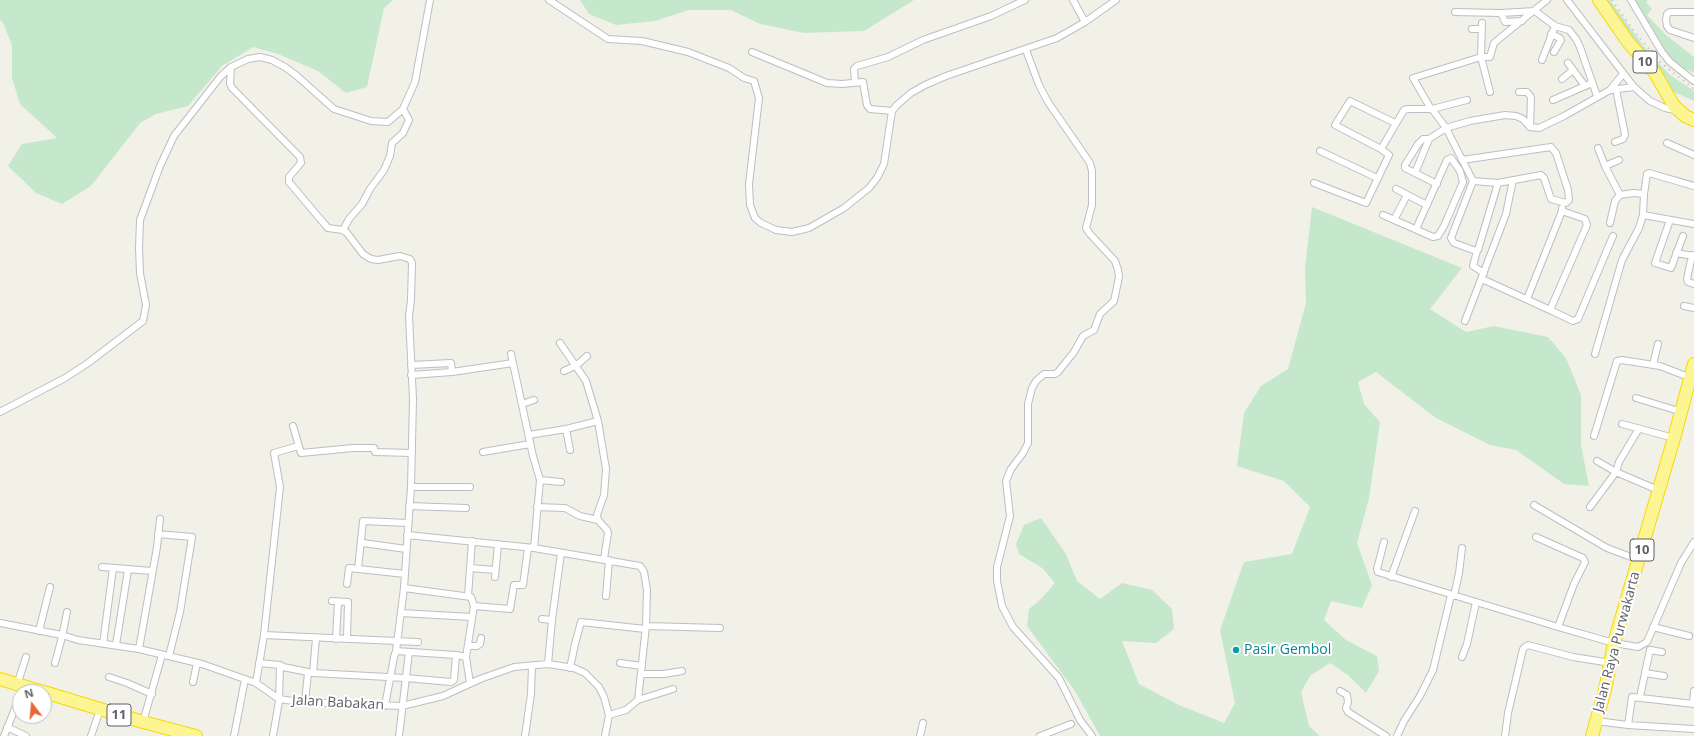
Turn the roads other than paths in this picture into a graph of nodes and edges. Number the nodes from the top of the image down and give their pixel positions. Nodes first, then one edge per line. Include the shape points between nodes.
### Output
1 (430, 0) edge
2 (549, 0) edge
3 (1025, 0) edge
4 (1073, 0) edge
5 (1116, 0) edge
6 (1547, 0) edge
7 (1567, 0) edge
8 (1599, 0) edge
9 (1631, 0) edge
10 (1535, 11) junction
11 (1455, 12) dead end
12 (1694, 12) edge
13 (1501, 13) junction
14 (1522, 21) junction
15 (1085, 22) junction
16 (1555, 26) junction
17 (1472, 29) dead end
18 (1551, 34) junction
19 (1694, 38) edge
20 (1026, 50) junction
21 (752, 52) dead end
22 (1554, 52) dead end
23 (1481, 58) junction
24 (1542, 60) dead end
25 (1568, 63) dead end
26 (231, 67) junction
27 (1573, 70) junction
28 (1623, 74) junction
29 (1562, 79) dead end
30 (1694, 81) edge
31 (855, 82) junction
32 (1592, 83) junction
33 (1584, 86) junction
34 (1634, 87) junction
35 (1613, 89) junction
36 (1490, 92) dead end
37 (1519, 92) dead end
38 (1597, 96) junction
39 (1467, 100) dead end
40 (1553, 100) dead end
41 (403, 109) junction
42 (1431, 109) junction
43 (892, 111) junction
44 (1679, 111) junction
45 (1694, 120) edge
46 (1395, 123) junction
47 (1530, 127) junction
48 (1446, 128) junction
49 (1429, 139) junction
50 (1615, 142) dead end
51 (1667, 143) dead end
52 (1381, 148) junction
53 (1598, 148) dead end
54 (1320, 151) dead end
55 (1694, 155) edge
56 (1462, 160) junction
57 (1619, 160) dead end
58 (1605, 166) junction
59 (1415, 173) junction
60 (1377, 178) junction
61 (1473, 180) junction
62 (1513, 180) junction
63 (1314, 183) dead end
64 (1498, 183) junction
65 (1437, 184) junction
66 (1694, 186) edge
67 (1396, 189) dead end
68 (1644, 194) junction
69 (1407, 195) junction
70 (1620, 196) junction
71 (1561, 202) junction
72 (1426, 205) junction
73 (1562, 211) junction
74 (1383, 215) dead end
75 (1643, 215) junction
76 (1394, 220) junction
77 (1670, 220) junction
78 (1610, 223) dead end
79 (1694, 224) edge
80 (1416, 229) junction
81 (343, 230) junction
82 (1613, 236) dead end
83 (1683, 236) dead end
84 (1477, 251) junction
85 (1676, 253) junction
86 (1693, 256) edge
87 (1692, 267) edge
88 (1483, 276) junction
89 (1694, 284) edge
90 (1527, 299) junction
91 (1684, 306) dead end
92 (1694, 308) edge
93 (1550, 310) junction
94 (1465, 321) dead end
95 (560, 343) dead end
96 (1658, 344) dead end
97 (511, 354) dead end
98 (1596, 354) dead end
99 (588, 356) dead end
100 (514, 363) junction
101 (411, 365) junction
102 (577, 365) junction
103 (1653, 365) junction
104 (564, 371) dead end
105 (452, 372) junction
106 (1692, 373) edge
107 (411, 375) junction
108 (1636, 398) dead end
109 (534, 400) dead end
110 (522, 404) junction
111 (0, 412) edge
112 (1682, 412) junction
113 (598, 421) junction
114 (1622, 424) dead end
115 (293, 426) dead end
116 (566, 429) junction
117 (1638, 430) junction
118 (529, 435) junction
119 (1594, 436) dead end
120 (1674, 438) junction
121 (530, 444) junction
122 (298, 446) junction
123 (570, 450) dead end
124 (483, 452) dead end
125 (412, 453) junction
126 (1597, 461) dead end
127 (1616, 472) junction
128 (540, 480) junction
129 (561, 482) dead end
130 (470, 486) dead end
131 (411, 487) junction
132 (1658, 490) junction
133 (1534, 505) dead end
134 (409, 506) junction
135 (537, 507) junction
136 (1590, 507) dead end
137 (466, 508) dead end
138 (1415, 511) dead end
139 (160, 519) dead end
140 (598, 520) junction
141 (408, 523) junction
142 (158, 534) junction
143 (407, 535) junction
144 (1536, 537) dead end
145 (472, 541) junction
146 (1384, 542) dead end
147 (1694, 542) edge
148 (363, 543) dead end
149 (498, 544) junction
150 (531, 548) junction
151 (1462, 548) dead end
152 (406, 549) junction
153 (561, 553) junction
154 (606, 560) junction
155 (1639, 560) junction
156 (102, 567) dead end
157 (113, 568) junction
158 (470, 568) junction
159 (358, 569) junction
160 (128, 570) junction
161 (495, 570) junction
162 (152, 571) junction
163 (405, 574) junction
164 (495, 577) dead end
165 (1391, 577) junction
166 (348, 584) dead end
167 (50, 587) dead end
168 (404, 588) junction
169 (468, 596) junction
170 (606, 596) dead end
171 (1452, 596) junction
172 (1476, 602) junction
173 (474, 606) junction
174 (67, 612) dead end
175 (401, 613) junction
176 (472, 617) junction
177 (542, 619) dead end
178 (552, 620) junction
179 (0, 623) edge
180 (1558, 627) junction
181 (1653, 627) junction
182 (645, 628) junction
183 (720, 628) dead end
184 (40, 631) junction
185 (62, 635) junction
186 (264, 635) junction
187 (1688, 636) dead end
188 (316, 638) junction
189 (481, 638) dead end
190 (336, 639) junction
191 (347, 639) junction
192 (397, 641) junction
193 (418, 642) dead end
194 (1614, 643) junction
195 (103, 644) junction
196 (116, 645) junction
197 (468, 646) junction
198 (139, 649) junction
199 (396, 651) junction
200 (409, 652) junction
201 (1662, 652) dead end
202 (456, 654) junction
203 (169, 656) junction
204 (26, 657) dead end
205 (161, 657) junction
206 (466, 657) junction
207 (1462, 657) dead end
208 (54, 663) dead end
209 (259, 663) junction
210 (620, 663) dead end
211 (1611, 663) junction
212 (548, 664) junction
213 (196, 665) junction
214 (280, 665) junction
215 (532, 666) junction
216 (642, 666) junction
217 (570, 668) junction
218 (682, 671) dead end
219 (310, 673) junction
220 (1645, 673) junction
221 (642, 674) junction
222 (1664, 676) dead end
223 (109, 677) dead end
224 (390, 677) junction
225 (406, 678) junction
226 (0, 679) edge
227 (245, 681) junction
228 (193, 682) dead end
229 (256, 683) junction
230 (470, 683) junction
231 (22, 684) edge
232 (12, 685) edge
233 (673, 689) dead end
234 (1340, 691) dead end
235 (1694, 691) edge
236 (152, 694) junction
237 (52, 695) edge
238 (1640, 697) junction
239 (638, 700) junction
240 (279, 702) junction
241 (305, 702) junction
242 (1693, 703) edge
243 (385, 706) junction
244 (402, 706) junction
245 (100, 710) junction
246 (12, 713) edge
247 (609, 715) junction
248 (1596, 721) junction
249 (143, 722) junction
250 (923, 723) dead end
251 (1071, 724) dead end
252 (1628, 725) junction
253 (7, 726) junction
254 (1675, 729) junction
255 (1694, 729) edge
256 (4, 736) edge
257 (26, 736) edge
258 (91, 736) edge
259 (195, 736) edge
260 (234, 736) edge
261 (273, 736) edge
262 (399, 736) edge
263 (525, 736) edge
264 (605, 736) edge
265 (920, 736) edge
266 (1040, 736) edge
267 (1092, 736) edge
268 (1386, 736) edge
269 (1390, 736) edge
270 (1397, 736) edge
271 (1505, 736) edge
272 (1592, 736) edge
273 (1674, 736) edge

1 - 41 street via 415,82
2 - 43 street via 608,39 642,41 688,52 754,81 758,103 749,196 755,218 767,227 792,232 809,228 844,208 869,188 884,164
3 - 31 street via 991,16 857,66 854,68
4 - 15 street
5 - 15 street
6 - 10 street
7 - 28 street
8 - 44 highway, 10
9 - 30 street via 1662,52 1670,62
10 - 13 street
10 - 14 street
10 - 16 street
11 - 13 street
12 - 19 street via 1670,12 1666,20 1670,30
13 - 14 street via 1505,22
14 - 23 street via 1494,43 1490,56
15 - 20 street via 1057,38
16 - 18 street
16 - 32 street via 1568,30 1576,39
17 - 23 street via 1481,26
18 - 22 street via 1561,40
18 - 24 street
20 - 43 street via 977,64 925,85
20 - 267 street via 1048,102 1090,163 1092,205 1086,228 1093,239 1115,261 1118,277 1114,300 1100,314 1094,330 1084,336 1058,372 1044,374 1033,386 1028,404 1028,443 1006,481 1010,516 997,567 997,581 1002,606 1013,627 1059,678 1080,720
21 - 31 street via 827,83
23 - 36 street
23 - 42 street via 1413,78
25 - 27 street
26 - 41 street via 248,59 260,57 272,60 297,76 334,109 371,121 388,122
26 - 81 street via 232,88 300,157 301,163 289,177 289,182 328,228
26 - 111 street via 174,136 140,220 140,273 146,305 143,321 65,378
27 - 29 street
27 - 33 street
28 - 34 street
28 - 35 street
31 - 43 street via 864,82 867,105 870,109
32 - 33 street
32 - 38 street
33 - 40 street
34 - 35 street
34 - 44 street via 1650,101
35 - 38 street
35 - 50 street via 1625,135 1623,139
37 - 47 street via 1524,91 1531,97
38 - 47 street via 1539,128
39 - 42 street
41 - 81 street via 409,120 403,134 392,143 384,170
42 - 46 street via 1404,110
42 - 48 street
44 - 45 highway, 10
46 - 52 street
46 - 52 street via 1350,101 1335,125
47 - 48 street via 1523,119 1505,115
48 - 49 street
48 - 56 street
49 - 59 street
49 - 59 street via 1425,138 1418,144 1405,165 1406,170
51 - 55 street
52 - 60 street via 1389,156
53 - 58 street
54 - 60 street
56 - 61 street
56 - 71 street via 1551,147 1556,153 1569,194 1568,202
57 - 58 street
58 - 70 street
59 - 65 street
60 - 63 street via 1366,203
61 - 64 street
61 - 84 street via 1451,238 1454,244
62 - 64 street
62 - 71 street via 1542,176 1551,199
62 - 88 street via 1506,214
64 - 84 street
65 - 72 street
65 - 80 street via 1447,160 1451,158 1460,171 1463,182 1444,226 1435,238
66 - 68 street via 1648,174
67 - 69 street
68 - 70 street
68 - 75 street
69 - 72 street
69 - 76 street
70 - 78 street via 1615,201
71 - 73 street
72 - 80 street
73 - 90 street
73 - 93 street via 1585,219 1587,225
74 - 76 street
75 - 77 street
75 - 98 street via 1622,260
76 - 80 street
77 - 79 street
77 - 85 street via 1655,262 1671,268
81 - 101 street via 363,254 371,259 400,256 410,259
82 - 93 street via 1578,319 1573,320
83 - 85 street
84 - 88 street via 1473,266
85 - 86 street
86 - 87 street
87 - 89 street via 1687,280
88 - 90 street
88 - 94 street
90 - 93 street
91 - 92 street
95 - 102 street
96 - 103 street
97 - 100 street
99 - 102 street
100 - 105 street
100 - 110 street
101 - 105 street via 451,363
101 - 107 street
102 - 104 street
102 - 113 street via 590,391
103 - 106 street
103 - 119 street via 1617,361
105 - 107 street
106 - 112 highway, Jalan Raya Purwakarta / 10
107 - 125 street
108 - 112 street
109 - 110 street
110 - 118 street
112 - 120 highway, Jalan Raya Purwakarta / 10
113 - 116 street
113 - 140 street via 606,469 604,495 597,515
114 - 117 street
115 - 122 street
116 - 118 street
116 - 123 street
117 - 120 street
117 - 127 street
118 - 121 street
120 - 132 highway, Jalan Raya Purwakarta / 10
121 - 124 street
121 - 128 street
122 - 125 street via 301,453 374,448 375,452
122 - 186 street via 274,453 280,487
125 - 131 street
126 - 127 street
127 - 132 street
127 - 136 street
128 - 129 street
128 - 135 street
130 - 131 street
131 - 134 street
132 - 155 highway, Jalan Raya Purwakarta / 10
133 - 155 street via 1607,548
134 - 137 street
134 - 141 street
135 - 140 street via 565,508 580,516
135 - 150 street
138 - 165 street
139 - 142 street
140 - 154 street via 608,533
141 - 143 street
141 - 159 street via 363,522
142 - 162 street
142 - 203 street via 192,537 180,612
143 - 145 street
143 - 152 street
144 - 180 street via 1583,558 1585,562
145 - 149 street
145 - 158 street
146 - 165 street via 1377,570
147 - 181 street via 1681,564
148 - 152 street
149 - 150 street
149 - 161 street
150 - 153 street
150 - 173 street via 523,585 514,585 510,609
151 - 171 street via 1459,573
152 - 163 street
153 - 154 street
153 - 178 street
154 - 170 street
154 - 182 street via 638,565 643,570 647,590
155 - 194 highway, Jalan Raya Purwakarta / 10
156 - 157 street
157 - 160 street
157 - 195 street
158 - 161 street
158 - 169 street
159 - 163 street
159 - 166 street via 349,568
160 - 162 street
160 - 196 street
161 - 164 street
162 - 198 street
163 - 168 street
165 - 171 street
167 - 184 street
168 - 169 street
168 - 175 street
169 - 173 street via 472,598
171 - 172 street
171 - 270 street via 1433,670
172 - 180 street
172 - 207 street
173 - 176 street
174 - 185 street
175 - 176 street
175 - 192 street
176 - 197 street
177 - 178 street
178 - 212 street
179 - 184 street, Jalan Babakan
180 - 194 street
181 - 187 street
181 - 194 street via 1647,642 1643,645 1638,647
182 - 183 street
182 - 216 street
182 - 217 street via 582,622
184 - 185 street, Jalan Babakan
185 - 195 street, Jalan Babakan
185 - 208 street
186 - 188 street
186 - 209 street
188 - 190 street
188 - 219 street
189 - 197 street via 477,646
190 - 191 street
190 - 191 street via 335,601 348,602
191 - 192 street
192 - 193 street
192 - 199 street
194 - 211 highway, Jalan Raya Purwakarta / 10
195 - 196 street, Jalan Babakan
196 - 198 street, Jalan Babakan
197 - 206 street
198 - 205 street, Jalan Babakan
199 - 200 street
199 - 224 street
200 - 202 street
200 - 225 street
201 - 220 street via 1650,650
202 - 206 street
202 - 225 street via 453,681
203 - 205 street, Jalan Babakan
203 - 213 street, Jalan Babakan
204 - 231 street
205 - 236 street
206 - 230 street
209 - 214 street
209 - 229 street
210 - 216 street
211 - 248 highway, Jalan Raya Purwakarta / 10
211 - 271 street via 1573,657 1528,645 1525,647 1508,713
212 - 215 street, Jalan Babakan
212 - 217 street, Jalan Babakan
213 - 227 street, Jalan Babakan
213 - 228 street
214 - 219 street via 283,668
214 - 240 street
215 - 230 street, Jalan Babakan via 514,667
215 - 263 street
216 - 221 street
217 - 247 street, Jalan Babakan via 585,673 596,684 604,697
218 - 221 street
219 - 224 street
219 - 241 street
220 - 222 street
220 - 238 street
221 - 239 street
223 - 236 street
224 - 225 street
224 - 243 street
225 - 244 street
226 - 232 highway, 11
227 - 229 street, Jalan Babakan
227 - 260 street
229 - 240 street, Jalan Babakan
230 - 244 street, Jalan Babakan via 443,696
233 - 239 street
234 - 268 street via 1347,694 1348,712
235 - 242 street
236 - 249 street
237 - 245 highway, 11
238 - 242 street
238 - 252 street via 1632,697
239 - 247 street via 626,710
240 - 241 street, Jalan Babakan
240 - 261 street
241 - 243 street, Jalan Babakan
243 - 244 street, Jalan Babakan
244 - 262 street
245 - 249 highway, 11
245 - 258 street
246 - 253 street
247 - 264 street, Jalan Babakan
248 - 252 street
248 - 272 highway, Jalan Raya Purwakarta / 10
249 - 259 highway, 11
250 - 265 street
251 - 266 street
252 - 254 street
253 - 256 street
253 - 257 street
254 - 255 street
254 - 273 street
269 - 270 street

